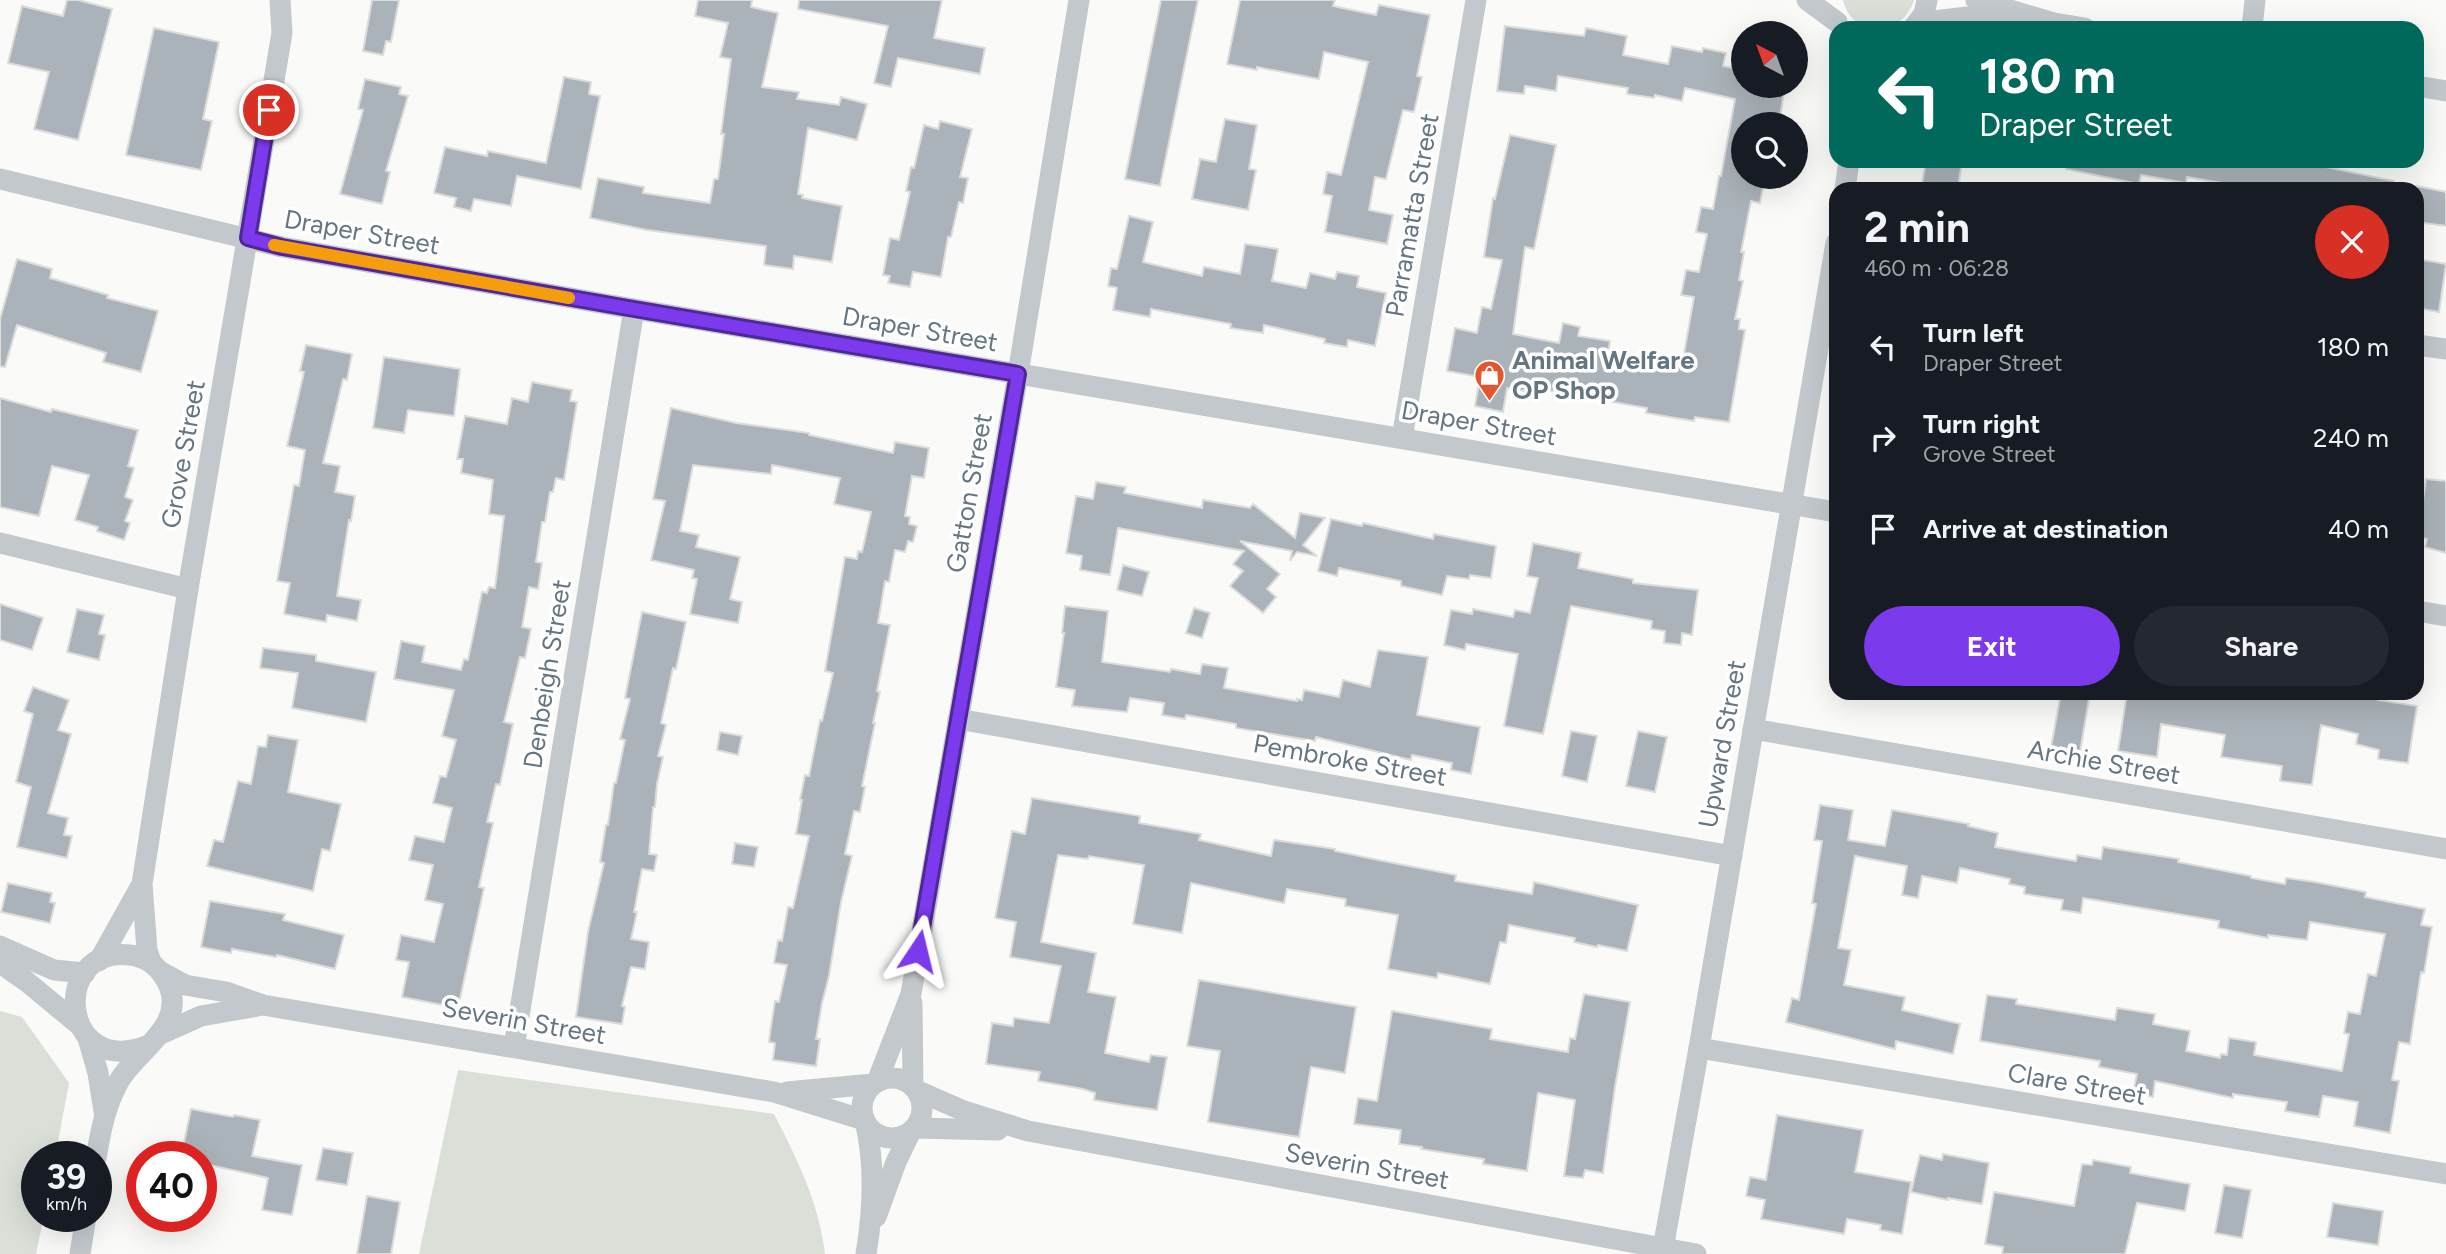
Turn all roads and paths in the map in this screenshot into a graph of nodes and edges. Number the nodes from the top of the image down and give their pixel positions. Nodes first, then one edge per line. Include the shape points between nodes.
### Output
1 (280, 0) edge
2 (296, 0) edge
3 (1079, 0) edge
4 (1476, 0) edge
5 (1807, 0) edge
6 (1831, 0) edge
7 (1927, 0) edge
8 (1976, 0) edge
9 (2255, 0) edge
10 (1835, 21) edge
11 (1839, 21) edge
12 (1918, 21) edge
13 (1944, 21) edge
14 (2024, 21) edge
15 (2046, 21) edge
16 (2253, 21) edge
17 (282, 33) junction
18 (2424, 87) edge
19 (2446, 91) edge
20 (0, 179) edge
21 (248, 238) junction
22 (1829, 285) edge
23 (634, 309) junction
24 (2424, 346) edge
25 (2446, 349) edge
26 (1018, 374) junction
27 (1402, 439) junction
28 (1792, 505) junction
29 (1829, 511) edge
30 (0, 543) edge
31 (188, 589) junction
32 (2424, 612) edge
33 (2446, 616) edge
34 (958, 719) junction
35 (1753, 729) junction
36 (2446, 849) edge
37 (1732, 856) junction
38 (142, 884) junction
39 (0, 946) edge
40 (0, 963) edge
41 (92, 967) junction
42 (157, 968) junction
43 (911, 994) junction
44 (264, 1005) junction
45 (83, 1031) junction
46 (155, 1039) junction
47 (514, 1047) junction
48 (1699, 1048) junction
49 (875, 1083) junction
50 (915, 1089) junction
51 (774, 1093) junction
52 (104, 1111) junction
53 (865, 1122) junction
54 (913, 1129) junction
55 (1028, 1131) junction
56 (99, 1141) edge
57 (2446, 1174) edge
58 (83, 1232) edge
59 (870, 1232) junction
60 (1662, 1251) edge
61 (80, 1254) edge
62 (866, 1254) edge
63 (1696, 1254) edge

1 - 17 street, Grove Street
2 - 17 street, Grove Street
3 - 26 street, Gatton Street
4 - 27 street, Parramatta Street
5 - 10 street
6 - 11 street
7 - 12 street
8 - 15 street
9 - 16 street
13 - 14 street via 1967,17
17 - 21 street, Grove Street
18 - 19 street
20 - 21 street, Draper Street
21 - 23 street, Draper Street
21 - 31 street, Grove Street
22 - 28 street, Upward Street
23 - 26 street, Draper Street
23 - 47 street, Denbeigh Street
24 - 25 street
26 - 27 street, Draper Street
26 - 34 street, Gatton Street
27 - 28 street, Draper Street
28 - 29 street, Draper Street
28 - 35 street, Upward Street
30 - 31 street
31 - 38 street, Grove Street
32 - 33 street
34 - 37 street, Pembroke Street
34 - 43 street, Gatton Street
35 - 36 street, Archie Street
35 - 37 street, Upward Street
37 - 48 street, Upward Street
38 - 41 street, Grove Street
38 - 42 street, Grove Street via 147,950
39 - 41 street via 54,970
40 - 45 street
41 - 42 street via 121,954 136,956
41 - 45 street via 75,992 74,1009
42 - 44 street, Severin Street via 185,985
42 - 46 street via 170,988 172,1003 169,1020
43 - 49 street, Gatton Street
43 - 50 street, Gatton Street
44 - 46 street, Severin Street via 201,1016
44 - 47 street, Severin Street
45 - 46 street via 101,1047 117,1052 133,1051
45 - 52 street via 98,1073
46 - 52 street via 120,1080
47 - 51 street, Severin Street
48 - 57 street, Clare Street
48 - 60 street, Upward Street
49 - 50 street via 896,1078
49 - 51 street, Severin Street
49 - 53 street via 863,1100
50 - 54 street via 922,1109
50 - 55 street, Severin Street via 964,1111
51 - 53 street, Severin Street
52 - 56 street
53 - 54 street via 887,1138
53 - 59 street via 872,1149
54 - 55 street, Severin Street
54 - 59 street
55 - 60 street, Severin Street
58 - 61 street
59 - 62 street
60 - 63 street, Severin Street

